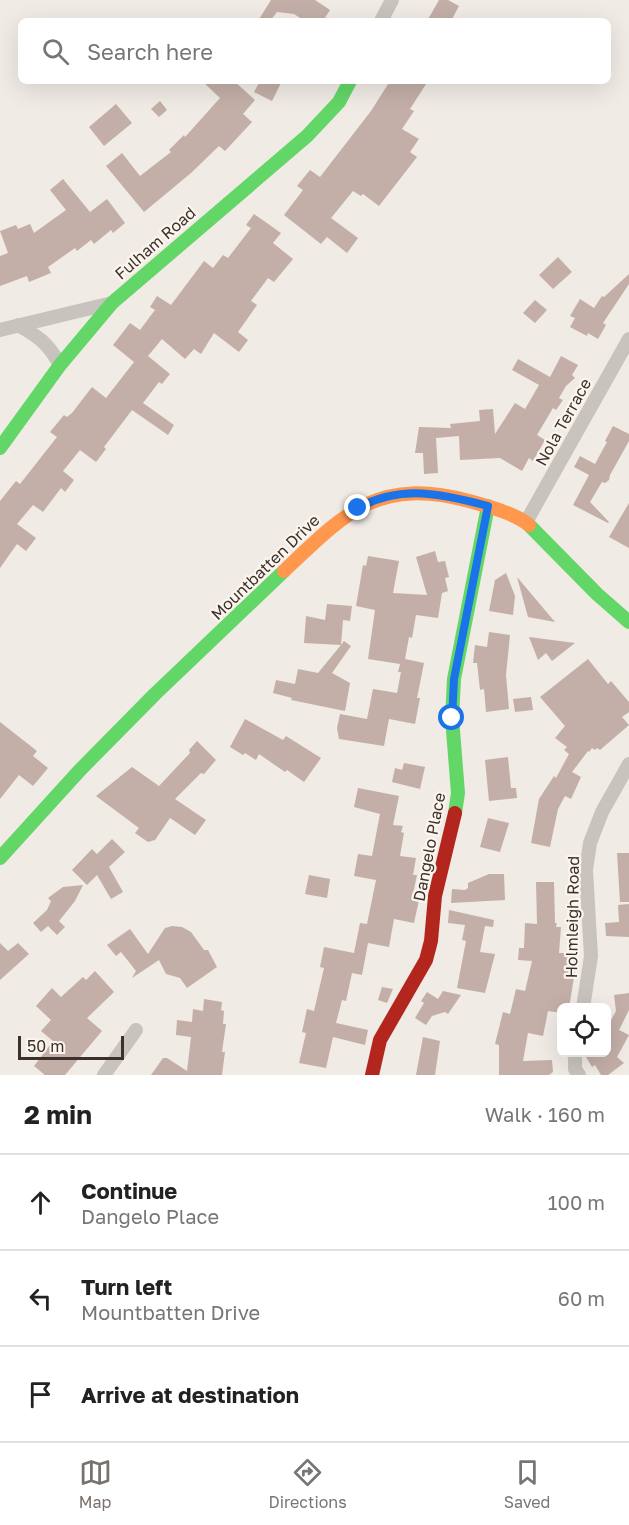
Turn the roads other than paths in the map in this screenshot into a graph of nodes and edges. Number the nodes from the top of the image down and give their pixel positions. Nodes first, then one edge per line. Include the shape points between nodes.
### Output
1 (392, 0) edge
2 (383, 18) edge
3 (348, 84) edge
4 (112, 303) junction
5 (18, 325) junction
6 (0, 330) edge
7 (629, 339) edge
8 (60, 365) junction
9 (0, 448) edge
10 (488, 506) junction
11 (526, 522) junction
12 (629, 622) edge
13 (629, 764) edge
14 (0, 858) edge
15 (585, 1003) edge
16 (136, 1030) dead end
17 (574, 1057) edge
18 (104, 1075) edge
19 (372, 1075) edge
20 (579, 1075) edge

1 - 2 street
3 - 4 street, Fulham Road via 339,102 307,136
4 - 5 street
4 - 8 street, Fulham Road
5 - 6 street
5 - 8 street via 48,345
7 - 11 street, Nola Terrace
8 - 9 street, Fulham Road
10 - 11 street, Mountbatten Drive
10 - 14 street, Mountbatten Drive via 446,495 389,495 343,517 155,694
10 - 19 street, Dangelo Place via 454,679 452,718 458,793 435,896 431,942 426,960 380,1040
11 - 12 street, Mountbatten Drive
13 - 15 street, Holmleigh Road via 590,843 586,870 591,956
16 - 18 street
17 - 20 street

